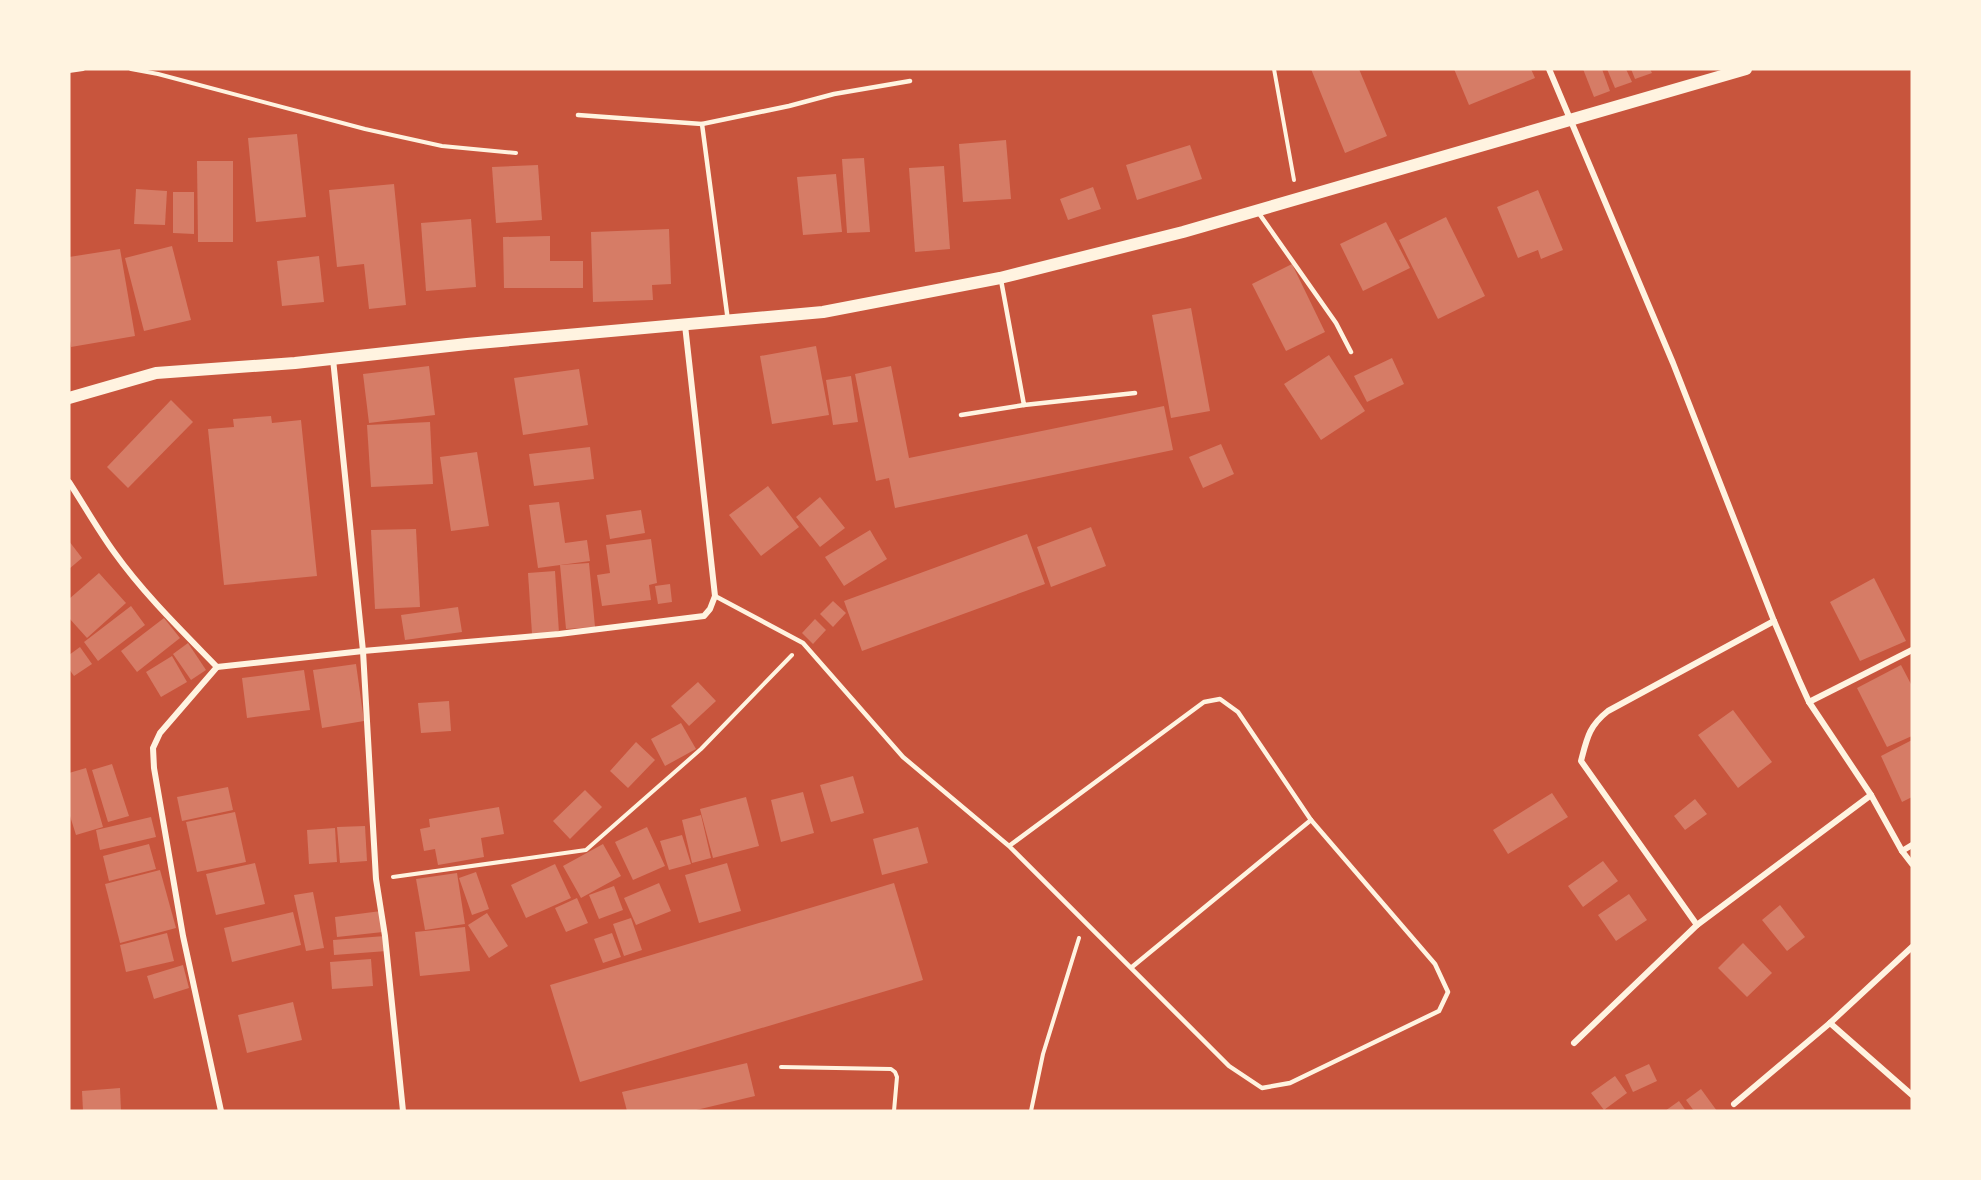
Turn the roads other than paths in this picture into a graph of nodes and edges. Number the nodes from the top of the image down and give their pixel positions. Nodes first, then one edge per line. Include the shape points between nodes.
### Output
1 (1549, 69) edge
2 (1746, 69) edge
3 (910, 81) dead end
4 (578, 115) dead end
5 (1572, 120) junction
6 (702, 124) junction
7 (1257, 211) junction
8 (1000, 278) junction
9 (728, 321) junction
10 (685, 324) junction
11 (1351, 352) dead end
12 (333, 359) junction
13 (1135, 393) dead end
14 (69, 398) edge
15 (1024, 405) junction
16 (961, 415) dead end
17 (69, 482) edge
18 (715, 596) junction
19 (1773, 621) junction
20 (1912, 650) edge
21 (363, 651) junction
22 (217, 667) junction
23 (1809, 702) junction
24 (1871, 795) junction
25 (1311, 820) junction
26 (1912, 845) edge
27 (1009, 846) junction
28 (1902, 851) junction
29 (1912, 864) edge
30 (1697, 925) junction
31 (1912, 947) edge
32 (1132, 967) junction
33 (1830, 1023) junction
34 (1574, 1043) dead end
35 (1912, 1095) edge
36 (1734, 1104) dead end
37 (221, 1111) edge
38 (403, 1111) edge

1 - 5 street
2 - 5 main road
3 - 6 lane
4 - 6 lane
5 - 7 main road
5 - 19 street via 1673,363
6 - 9 lane
7 - 8 main road
7 - 11 lane via 1336,323
8 - 9 main road via 824,312
8 - 15 lane
9 - 10 main road
10 - 12 main road
10 - 18 street
12 - 14 main road via 156,373
12 - 21 street
13 - 15 lane
15 - 16 lane
17 - 22 street via 114,552 161,609
18 - 21 street via 710,609 697,618
18 - 27 lane via 803,644 903,756
19 - 23 street
19 - 30 street via 1608,711 1590,729 1583,751 1581,761
20 - 23 street
21 - 22 street
21 - 38 street via 376,879
22 - 37 street via 160,733 153,748 183,936
23 - 24 street
24 - 28 street
24 - 30 street
25 - 27 lane via 1238,712 1220,699 1204,702
25 - 32 lane
25 - 32 lane via 1435,964 1449,992 1438,1011 1290,1083 1262,1088 1229,1066
26 - 28 street
27 - 32 lane
28 - 29 street
30 - 34 street
31 - 33 street
33 - 35 street
33 - 36 street

